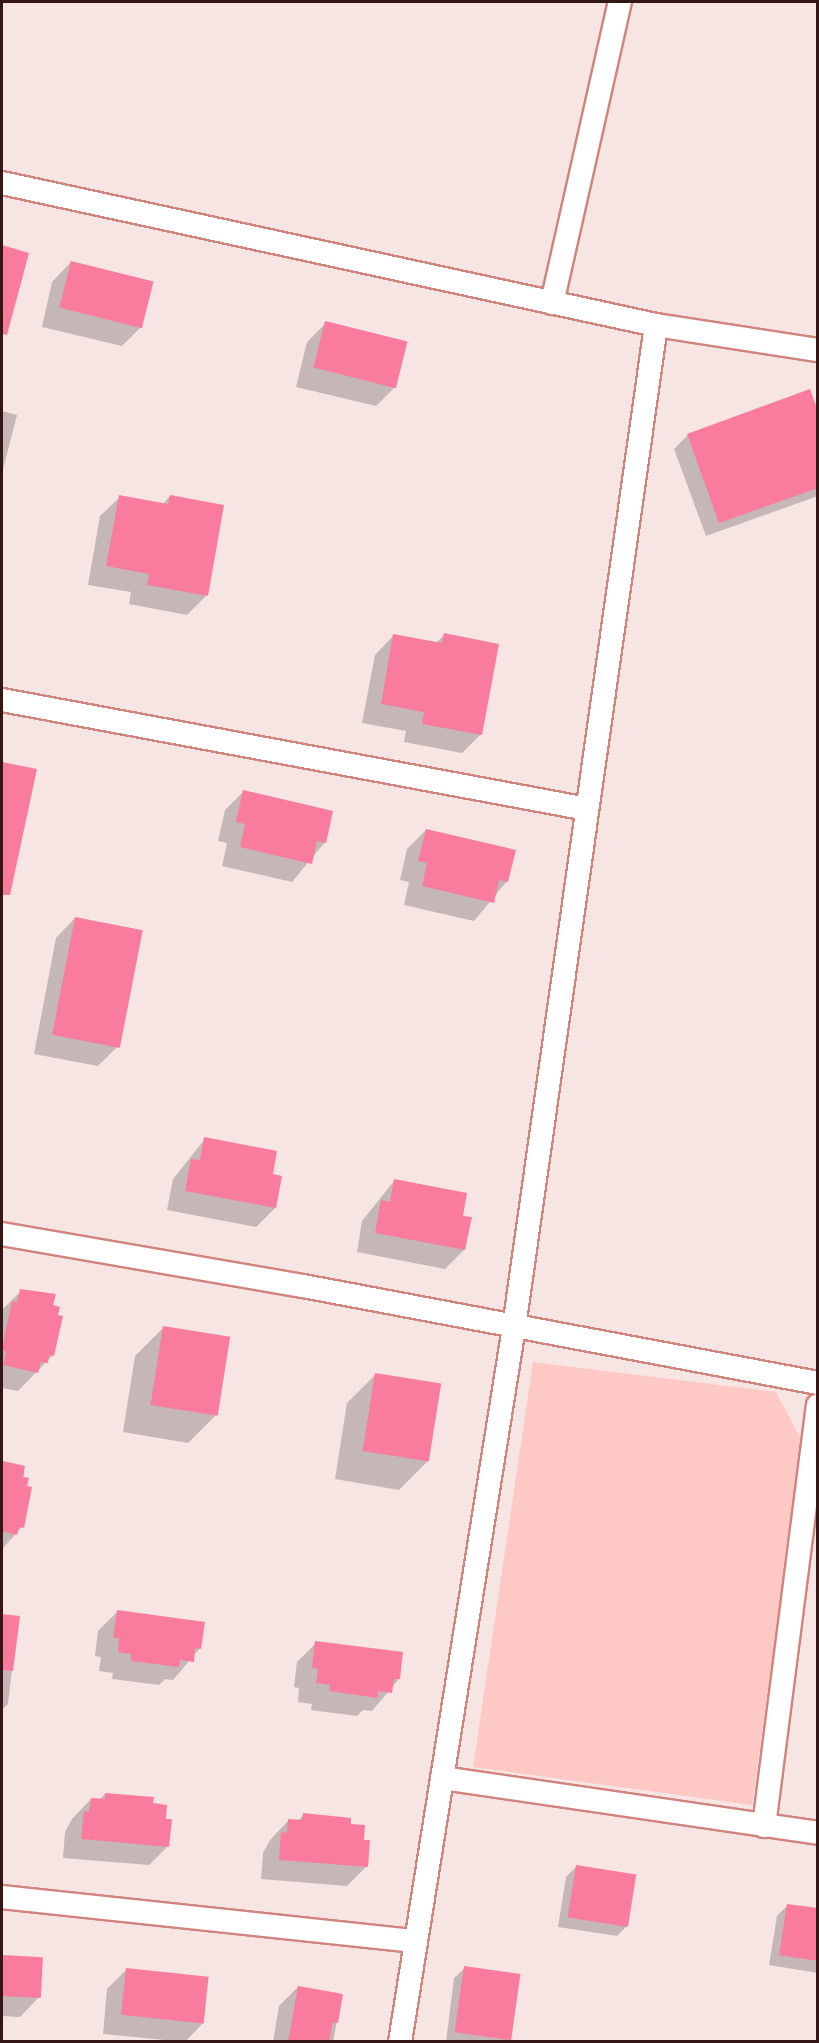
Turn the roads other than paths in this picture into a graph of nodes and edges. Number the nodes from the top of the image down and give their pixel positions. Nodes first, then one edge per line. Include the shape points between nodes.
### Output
1 (620, 2) edge
2 (2, 183) edge
3 (552, 303) junction
4 (656, 325) junction
5 (818, 350) edge
6 (2, 700) edge
7 (587, 809) junction
8 (2, 1234) edge
9 (514, 1327) junction
10 (818, 1383) edge
11 (818, 1405) edge
12 (442, 1778) junction
13 (764, 1826) junction
14 (818, 1833) edge
15 (2, 1897) edge
16 (416, 1941) junction
17 (400, 2042) edge

1 - 3 street
2 - 3 street
3 - 4 street
4 - 5 street
4 - 7 street
6 - 7 street
7 - 9 street
8 - 9 street
9 - 10 street
9 - 12 street
11 - 13 street
12 - 13 street
12 - 16 street
13 - 14 street
15 - 16 street
16 - 17 street

